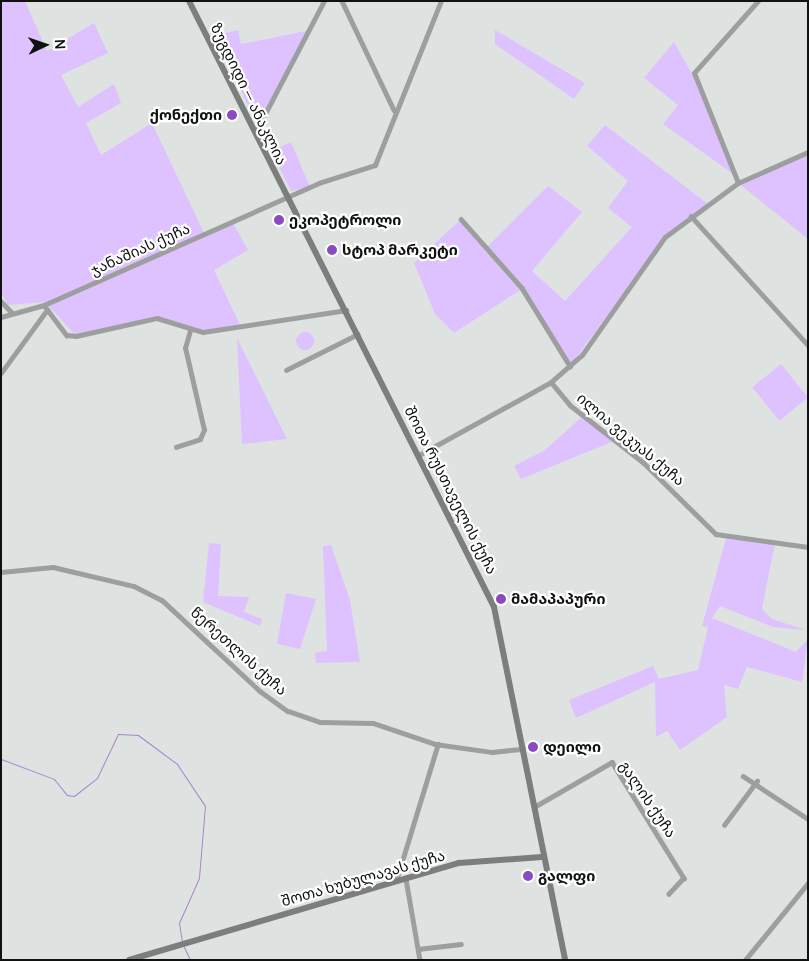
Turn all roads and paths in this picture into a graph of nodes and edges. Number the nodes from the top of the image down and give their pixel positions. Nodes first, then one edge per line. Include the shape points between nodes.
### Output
1 (189, 1) edge
2 (324, 1) edge
3 (342, 1) edge
4 (441, 1) edge
5 (758, 1) edge
6 (394, 110) junction
7 (254, 134) junction
8 (808, 152) edge
9 (738, 183) junction
10 (287, 198) junction
11 (691, 216) junction
12 (461, 219) dead end
13 (1, 301) edge
14 (44, 305) junction
15 (47, 310) junction
16 (346, 310) junction
17 (12, 313) junction
18 (1, 317) edge
19 (190, 330) junction
20 (358, 334) junction
21 (808, 345) edge
22 (570, 366) junction
23 (286, 370) dead end
24 (1, 373) edge
25 (551, 382) junction
26 (176, 447) dead end
27 (419, 455) junction
28 (808, 547) edge
29 (1, 572) edge
30 (438, 744) junction
31 (523, 749) junction
32 (744, 776) dead end
33 (757, 781) junction
34 (534, 807) junction
35 (808, 819) edge
36 (724, 825) dead end
37 (542, 857) junction
38 (406, 879) junction
39 (396, 881) junction
40 (808, 883) edge
41 (669, 894) dead end
42 (461, 944) dead end
43 (418, 949) junction
44 (129, 960) edge
45 (420, 960) edge
46 (565, 960) edge
47 (745, 960) edge

1 - 7 main road, ზუგდიდი — ანაკლია
2 - 7 street
3 - 6 street
4 - 6 street
5 - 9 street via 694,74
6 - 10 street, ჯანაშიას ქუჩა via 381,158 375,165
7 - 10 main road, ზუგდიდი — ანაკლია
8 - 9 street
9 - 11 street
10 - 14 street, ჯანაშიას ქუჩა
10 - 16 main road, შოთა რუსთაველის ქუჩა
11 - 21 street
11 - 22 street via 665,237
12 - 22 street via 522,288
13 - 17 street
14 - 15 street
14 - 17 street, ჯანაშიას ქუჩა
15 - 19 street via 66,335 157,318
15 - 24 street
16 - 19 street
16 - 20 main road, შოთა რუსთაველის ქუჩა
17 - 18 street, ჯანაშიას ქუჩა
19 - 26 street via 185,348 204,430 200,439
20 - 23 street
20 - 27 main road, შოთა რუსთაველის ქუჩა
22 - 25 street
25 - 27 street
25 - 28 street, ილია ვეკუას ქუჩა via 570,405 644,462 716,534
27 - 31 main road, შოთა რუსთაველის ქუჩა via 494,607
29 - 30 street, წერეთლის ქუჩა via 53,567 134,586 162,600 260,691 288,711 320,722 373,724
30 - 31 street, წერეთლის ქუჩა via 492,752
30 - 39 street
31 - 34 main road, შოთა რუსთაველის ქუჩა
32 - 33 street
33 - 35 street
33 - 36 street
34 - 37 main road, შოთა რუსთაველის ქუჩა
34 - 41 street, გალის ქუჩა via 612,762 684,878
37 - 38 main road, შოთა ხუბულავას ქუჩა via 459,863
37 - 46 main road, შოთა რუსთაველის ქუჩა
38 - 39 main road, შოთა ხუბულავას ქუჩა
38 - 43 street
39 - 44 main road, შოთა ხუბულავას ქუჩა
40 - 47 street
42 - 43 street
43 - 45 street

